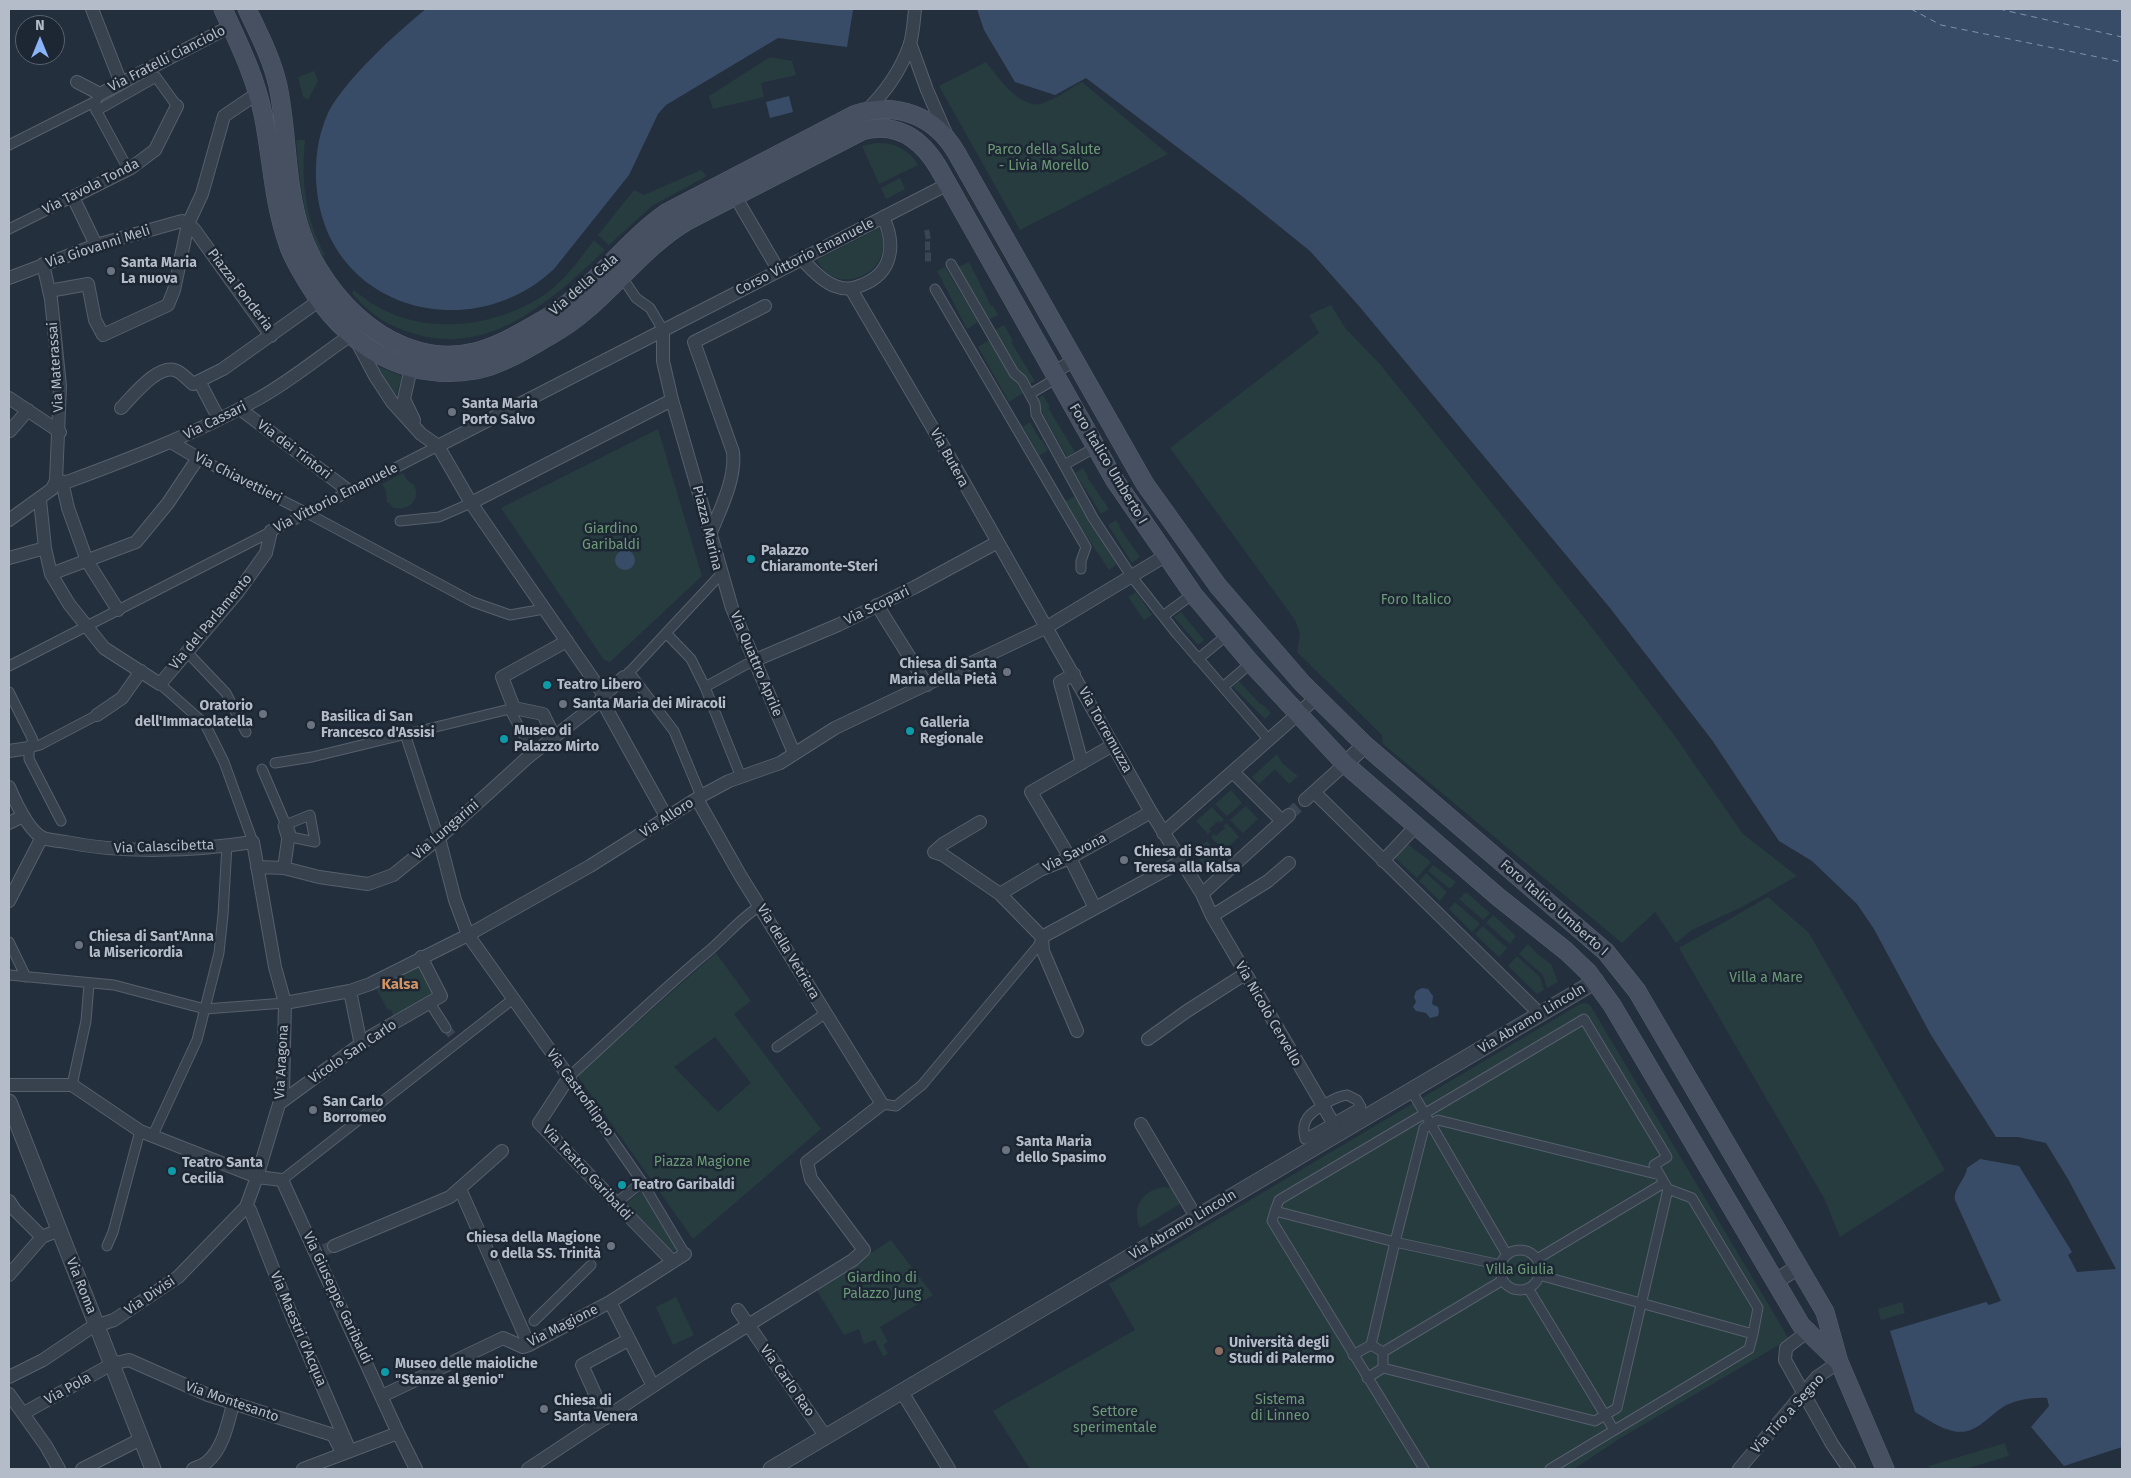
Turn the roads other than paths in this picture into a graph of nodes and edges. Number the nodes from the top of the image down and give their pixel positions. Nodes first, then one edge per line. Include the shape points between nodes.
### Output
1 (92, 9) edge
2 (223, 9) edge
3 (247, 9) edge
4 (915, 9) edge
5 (231, 26) junction
6 (910, 43) junction
7 (77, 82) dead end
8 (121, 84) junction
9 (258, 93) junction
10 (96, 103) junction
11 (177, 106) joint
12 (865, 112) junction
13 (948, 138) junction
14 (9, 145) edge
15 (128, 169) junction
16 (975, 184) joint
17 (950, 188) junction
18 (735, 196) junction
19 (73, 197) junction
20 (883, 217) junction
21 (188, 224) junction
22 (9, 229) edge
23 (96, 246) junction
24 (802, 258) junction
25 (43, 264) junction
26 (951, 264) dead end
27 (779, 270) junction
28 (622, 277) junction
29 (9, 278) edge
30 (851, 290) junction
31 (935, 290) dead end
32 (49, 291) junction
33 (320, 300) junction
34 (765, 306) dead end
35 (663, 330) junction
36 (271, 336) junction
37 (353, 337) junction
38 (1075, 360) junction
39 (411, 368) junction
40 (1055, 375) junction
41 (199, 381) junction
42 (1030, 394) junction
43 (9, 398) edge
44 (672, 400) junction
45 (120, 408) dead end
46 (240, 409) junction
47 (28, 410) junction
48 (219, 419) junction
49 (10, 431) edge
50 (60, 432) junction
51 (421, 434) junction
52 (171, 442) junction
53 (438, 446) junction
54 (1096, 448) junction
55 (198, 458) junction
56 (1064, 465) junction
57 (60, 478) junction
58 (349, 491) junction
59 (37, 502) junction
60 (471, 503) junction
61 (306, 513) junction
62 (9, 520) edge
63 (400, 521) dead end
64 (271, 531) junction
65 (710, 535) junction
66 (1185, 542) junction
67 (996, 543) junction
68 (44, 548) junction
69 (1165, 556) junction
70 (9, 558) edge
71 (87, 562) junction
72 (1081, 570) dead end
73 (51, 574) junction
74 (721, 574) junction
75 (1132, 577) junction
76 (1193, 594) junction
77 (877, 605) junction
78 (544, 609) junction
79 (118, 610) junction
80 (1163, 616) junction
81 (86, 626) junction
82 (1047, 627) junction
83 (666, 633) junction
84 (1227, 635) junction
85 (567, 641) junction
86 (187, 652) junction
87 (1198, 659) junction
88 (750, 663) junction
89 (1251, 663) junction
90 (9, 666) edge
91 (141, 671) junction
92 (1074, 674) junction
93 (627, 675) junction
94 (160, 684) junction
95 (927, 685) junction
96 (705, 687) junction
97 (1223, 687) junction
98 (9, 692) edge
99 (602, 697) junction
100 (1316, 698) junction
101 (513, 710) junction
102 (1298, 714) junction
103 (97, 715) joint
104 (246, 732) dead end
105 (405, 734) junction
106 (554, 736) junction
107 (1268, 740) junction
108 (1113, 745) junction
109 (1365, 745) junction
110 (29, 748) junction
111 (531, 749) dead end
112 (9, 752) edge
113 (794, 753) junction
114 (275, 763) dead end
115 (1082, 764) junction
116 (1345, 764) junction
117 (262, 768) dead end
118 (1233, 772) junction
119 (741, 776) junction
120 (9, 787) edge
121 (699, 798) junction
122 (1151, 812) junction
123 (23, 816) junction
124 (667, 818) junction
125 (61, 821) dead end
126 (980, 822) dead end
127 (9, 823) edge
128 (1416, 826) junction
129 (287, 830) joint
130 (1164, 833) junction
131 (42, 837) junction
132 (439, 838) junction
133 (253, 842) junction
134 (226, 845) junction
135 (1070, 858) junction
136 (1383, 860) junction
137 (1180, 862) junction
138 (1289, 863) dead end
139 (257, 867) junction
140 (284, 868) junction
141 (1000, 894) junction
142 (1202, 894) junction
143 (9, 902) edge
144 (760, 906) junction
145 (1095, 908) junction
146 (1212, 916) junction
147 (468, 935) junction
148 (1042, 937) junction
149 (9, 942) edge
150 (421, 958) junction
151 (1245, 974) junction
152 (9, 975) edge
153 (26, 977) junction
154 (1596, 981) junction
155 (89, 984) junction
156 (350, 991) junction
157 (513, 999) junction
158 (285, 1002) junction
159 (430, 1003) junction
160 (205, 1009) junction
161 (826, 1013) junction
162 (1540, 1014) junction
163 (446, 1028) tunnel mouth
164 (1077, 1031) dead end
165 (1148, 1039) dead end
166 (361, 1045) junction
167 (777, 1047) dead end
168 (568, 1077) junction
169 (72, 1085) junction
170 (9, 1086) edge
171 (1411, 1090) junction
172 (9, 1102) edge
173 (280, 1103) junction
174 (882, 1104) junction
175 (1322, 1106) junction
176 (1424, 1113) junction
177 (1141, 1124) dead end
178 (1431, 1124) junction
179 (1335, 1128) junction
180 (146, 1134) junction
181 (502, 1151) dead end
182 (257, 1177) junction
183 (282, 1180) junction
184 (642, 1182) junction
185 (1664, 1182) junction
186 (460, 1189) junction
187 (9, 1201) edge
188 (615, 1204) junction
189 (246, 1208) junction
190 (1274, 1211) junction
191 (1196, 1217) junction
192 (59, 1230) junction
193 (42, 1237) junction
194 (1395, 1242) junction
195 (108, 1246) dead end
196 (325, 1250) junction
197 (685, 1254) joint
198 (1507, 1255) junction
199 (1536, 1259) junction
200 (673, 1262) junction
201 (591, 1265) dead end
202 (1500, 1265) junction
203 (1798, 1267) junction
204 (9, 1275) edge
205 (1539, 1275) junction
206 (1503, 1280) junction
207 (1775, 1282) junction
208 (1528, 1288) junction
209 (610, 1302) junction
210 (1642, 1304) junction
211 (738, 1310) dead end
212 (534, 1321) dead end
213 (749, 1325) junction
214 (97, 1326) junction
215 (1807, 1332) junction
216 (1753, 1334) junction
217 (628, 1340) junction
218 (529, 1345) junction
219 (1371, 1346) junction
220 (1383, 1352) junction
221 (1353, 1354) junction
222 (1840, 1362) junction
223 (112, 1364) junction
224 (1383, 1368) junction
225 (9, 1377) edge
226 (1368, 1378) junction
227 (658, 1383) junction
228 (902, 1392) junction
229 (1803, 1393) junction
230 (9, 1394) edge
231 (382, 1396) junction
232 (233, 1404) junction
233 (24, 1413) junction
234 (1605, 1414) junction
235 (606, 1418) junction
236 (1614, 1430) junction
237 (398, 1433) junction
238 (826, 1437) junction
239 (141, 1439) junction
240 (346, 1453) junction
241 (325, 1465) edge
242 (212, 1466) edge
243 (59, 1469) edge
244 (82, 1469) edge
245 (153, 1469) edge
246 (193, 1469) edge
247 (303, 1469) edge
248 (416, 1469) edge
249 (528, 1469) edge
250 (771, 1469) edge
251 (949, 1469) edge
252 (1424, 1469) edge
253 (1550, 1469) edge
254 (1739, 1469) edge
255 (1849, 1469) edge
256 (1885, 1469) edge

1 - 8 street
2 - 5 main road, Via della Cala
3 - 12 main road, Via della Cala via 268,54 278,86 294,205 316,266 347,307 370,328 404,346 448,355 492,347 544,319 571,300 666,213 843,120
4 - 6 street
5 - 8 street, Via Fratelli Cianciolo
5 - 9 main road, Via della Cala
6 - 12 street via 893,79
6 - 13 street
7 - 10 street, Via Fratelli Cianciolo
8 - 10 street, Via Fratelli Cianciolo
9 - 21 street via 224,116 202,194
9 - 33 main road, Via della Cala via 282,225 296,262
10 - 11 street via 156,77
10 - 14 street
10 - 15 street
11 - 15 street, Via Tavola Tonda via 155,150
12 - 13 main road, Via della Cala via 894,110 917,116 939,128
13 - 16 main road, Via della Cala
15 - 19 street, Via Tavola Tonda
16 - 38 main road, Foro Italico Umberto I
17 - 18 main road, Via della Cala via 931,156 913,137 893,129 876,128 853,135
17 - 20 street, Corso Vittorio Emanuele
17 - 40 main road, Foro Italico Umberto I
18 - 27 street
18 - 28 main road, Via della Cala via 667,234
19 - 22 street, Via Tavola Tonda
19 - 23 street
20 - 24 street, Corso Vittorio Emanuele
20 - 30 street via 891,242 887,262 877,277
21 - 23 street, Via Giovanni Meli via 182,221
21 - 32 street via 168,305 103,335 95,320 88,284
21 - 36 street, Piazza Fonderia
23 - 25 street, Via Giovanni Meli
24 - 27 street, Corso Vittorio Emanuele
24 - 30 street via 834,286
25 - 29 street, Via Giovanni Meli
25 - 32 street, Via Materassai
26 - 42 street via 1014,373
27 - 35 street, Corso Vittorio Emanuele
28 - 35 street via 636,298 650,308
28 - 39 main road, Via della Cala via 567,325 499,363 459,372
30 - 67 street, Via Butera
31 - 72 street via 1086,547 1080,561
32 - 50 street, Via Materassai via 60,386
33 - 36 street, Piazza Fonderia
33 - 37 main road, Via della Cala
34 - 65 street via 694,342 734,462 728,491
35 - 44 street, Piazza Marina via 663,361
35 - 53 street, Via Vittorio Emanuele
36 - 41 street via 223,369
37 - 39 main road, Via della Cala via 377,354
37 - 46 street, Via Cassari
37 - 51 street via 385,392
38 - 40 street
38 - 66 main road, Foro Italico Umberto I via 1145,484
39 - 51 street via 404,400
40 - 42 street
40 - 54 main road, Foro Italico Umberto I
41 - 45 street via 192,384 177,371 167,369 156,374
41 - 48 street
42 - 56 street via 1036,414
43 - 47 street
44 - 60 street
44 - 65 street, Piazza Marina
46 - 48 street, Via Cassari
46 - 58 street, Via dei Tintori
47 - 49 street
47 - 50 street
48 - 52 street, Via Cassari
50 - 57 street, Via Materassai
51 - 53 street
52 - 55 street, Via Chiavettieri
52 - 57 street, Via Cassari
53 - 58 street, Via Vittorio Emanuele
53 - 60 street
54 - 56 street
54 - 69 main road, Foro Italico Umberto I
55 - 61 street, Via Chiavettieri
55 - 71 street via 168,503 136,542
56 - 75 street via 1093,518
57 - 59 street
57 - 71 street
58 - 61 street, Via Vittorio Emanuele
59 - 62 street
59 - 68 street
60 - 63 street via 439,517
60 - 78 street
61 - 64 street, Via Vittorio Emanuele
61 - 78 street, Via Chiavettieri via 473,602 510,615
64 - 79 street, Via Vittorio Emanuele
64 - 86 street, Via del Parlamento via 266,553
65 - 74 street, Piazza Marina
66 - 69 street
66 - 100 main road, Foro Italico Umberto I via 1245,619
67 - 77 street, Via Scopari
67 - 82 street, Via Butera
68 - 70 street
68 - 73 street
69 - 75 street, Via Alloro
69 - 76 main road, Foro Italico Umberto I
71 - 73 street
71 - 79 street
73 - 81 street
74 - 83 street, Piazza Marina
74 - 88 street, Via Quattro Aprile
75 - 80 street
75 - 82 street, Via Alloro
76 - 80 street
76 - 84 main road, Foro Italico Umberto I
77 - 88 street, Via Scopari via 838,626
77 - 95 street
78 - 85 street
79 - 81 street, Via Vittorio Emanuele
80 - 87 street
81 - 90 street, Via Vittorio Emanuele
81 - 91 street via 104,648
82 - 92 street, Via Torremuzza
82 - 95 street, Via Alloro
83 - 93 street, Piazza Marina
83 - 96 street via 691,659
84 - 87 street
84 - 89 main road, Foro Italico Umberto I
85 - 99 street
85 - 101 street via 502,677
86 - 94 street, Via del Parlamento
86 - 104 street via 226,693
87 - 97 street
88 - 96 street
88 - 113 street, Via Quattro Aprile
89 - 97 street
89 - 102 main road, Foro Italico Umberto I
91 - 94 street
91 - 103 street via 122,698
92 - 108 street, Via Torremuzza
92 - 115 street via 1060,682
93 - 99 street, Piazza Marina
93 - 121 street via 674,731
94 - 133 street via 205,724 224,762
95 - 113 street, Via Alloro via 832,730
96 - 119 street
97 - 107 street
98 - 110 street via 33,740
99 - 106 street, Via Lungarini
99 - 124 street
100 - 102 street
100 - 109 main road, Foro Italico Umberto I
101 - 105 street
101 - 106 street via 542,714
101 - 111 street via 521,740
102 - 107 street
102 - 116 main road, Foro Italico Umberto I
103 - 110 street
105 - 114 street
105 - 132 street
106 - 132 street, Via Lungarini
107 - 118 street
108 - 115 street
108 - 122 street, Via Torremuzza
109 - 116 street
109 - 203 main road, Foro Italico Umberto I via 1618,965 1637,991
110 - 112 street
110 - 125 street via 29,759
113 - 119 street, Via Alloro via 780,764
115 - 135 street via 1032,792
116 - 128 main road, Foro Italico Umberto I
116 - 136 street via 1310,796
117 - 129 street
118 - 130 street
118 - 142 street via 1285,818
119 - 121 street, Via Alloro
120 - 123 street
121 - 124 street, Via Alloro
121 - 144 street, Via della Vetriera
122 - 130 street, Via Torremuzza
122 - 135 street, Via Savona
123 - 127 street
123 - 131 street
124 - 147 street, Via Alloro
126 - 141 street via 934,852
128 - 136 street
128 - 154 main road, Foro Italico Umberto I via 1566,951
129 - 140 street
130 - 137 street, Via Torremuzza
131 - 134 street, Via Calascibetta via 124,850
131 - 143 street
132 - 140 street, Via Lungarini via 393,875 368,884
132 - 147 street, Via Castrofilippo
133 - 134 street, Via Calascibetta
133 - 139 street, Via Aragona
134 - 160 street via 224,915 219,953
135 - 141 street, Via Savona via 1040,870
135 - 145 street
136 - 162 street
137 - 142 street, Via Nicolò Cervello
137 - 145 street
138 - 146 street via 1268,881
139 - 140 street, Via Lungarini
139 - 158 street, Via Aragona via 275,967
141 - 148 street
142 - 146 street, Via Nicolò Cervello
144 - 161 street, Via della Vetriera
144 - 168 street
145 - 148 street
146 - 151 street, Via Nicolò Cervello
147 - 150 street, Via Alloro
147 - 157 street, Via Castrofilippo
148 - 164 street via 1043,950
148 - 174 street via 1038,946 922,1085 896,1106
149 - 153 street
150 - 156 street, Via Alloro
150 - 159 street via 441,996
151 - 165 street
151 - 175 street, Via Nicolò Cervello
152 - 153 street
153 - 155 street
154 - 162 street, Via Abramo Lincoln
154 - 207 main road, Foro Italico Umberto I
155 - 160 street via 108,985
155 - 169 street via 86,1021
156 - 158 street, Via Alloro
156 - 166 street
157 - 168 street, Via Castrofilippo
157 - 183 street
158 - 160 street
158 - 173 street, Via Aragona
159 - 163 street
159 - 166 street, Vicolo San Carlo
160 - 180 street via 197,1040
161 - 167 street
161 - 174 street, Via della Vetriera
162 - 171 street, Via Abramo Lincoln
166 - 173 street, Vicolo San Carlo
168 - 184 street, Via Castrofilippo
168 - 188 street, Via Teatro Garibaldi via 539,1124
169 - 170 street
169 - 180 street
171 - 176 street
171 - 179 street, Via Abramo Lincoln
172 - 192 street, Via Roma
173 - 182 street, Via Aragona
174 - 213 street via 807,1162 811,1180 864,1250
175 - 179 street, Via Nicolò Cervello
175 - 179 street via 1306,1118 1305,1139
175 - 179 street via 1347,1095 1357,1100 1361,1107
176 - 178 street
176 - 185 street via 1584,1019 1667,1157 1654,1165
176 - 190 street via 1279,1200
177 - 191 street
178 - 185 street via 1438,1120
178 - 194 street via 1424,1128
178 - 198 street
179 - 191 street, Via Abramo Lincoln
180 - 182 street
180 - 195 street
181 - 186 street
182 - 183 street
182 - 189 street, Via Divisi
183 - 196 street, Via Giuseppe Garibaldi
184 - 188 street
184 - 197 street, Via Castrofilippo
185 - 199 street
185 - 210 street
185 - 216 street via 1692,1198 1758,1308
186 - 196 street
186 - 218 street
187 - 193 street
188 - 200 street, Via Teatro Garibaldi
189 - 214 street, Via Divisi via 178,1277 114,1320
189 - 240 street, Via Maestri d'Acqua via 250,1210
190 - 194 street
190 - 221 street via 1272,1221
191 - 228 street, Via Abramo Lincoln
192 - 193 street
192 - 214 street, Via Roma
193 - 204 street
194 - 202 street
194 - 219 street
196 - 231 street, Via Giuseppe Garibaldi
197 - 200 street, Via Magione
198 - 199 street via 1522,1250
198 - 202 street
199 - 205 street
200 - 209 street, Via Magione
201 - 212 street
202 - 206 street
203 - 207 street
203 - 222 main road, Foro Italico Umberto I via 1825,1312
205 - 208 street
205 - 210 street
206 - 208 street via 1514,1289
206 - 220 street
207 - 215 main road, Foro Italico Umberto I
208 - 234 street
209 - 217 street
209 - 218 street, Via Magione
210 - 216 street
210 - 234 street via 1617,1408
211 - 213 street, Via Carlo Rao
213 - 227 street
213 - 238 street, Via Carlo Rao
214 - 223 street, Via Roma
214 - 225 street, Via Divisi
215 - 222 main road, Foro Italico Umberto I
215 - 229 street via 1786,1348 1784,1360
216 - 236 street via 1749,1349
217 - 227 street
217 - 235 street via 582,1365
218 - 231 street, Via Magione via 523,1347 504,1338
219 - 220 street
219 - 221 street
220 - 224 street
221 - 226 street
222 - 229 street, Via Tiro a Segno via 1817,1378
222 - 256 main road
223 - 232 street, Via Montesanto via 129,1360
223 - 233 street, Via Pola
223 - 239 street, Via Roma
224 - 226 street
224 - 234 street via 1594,1421
226 - 252 street
227 - 235 street
228 - 238 street, Via Abramo Lincoln
228 - 251 street
229 - 254 street, Via Tiro a Segno
229 - 255 street
230 - 233 street
231 - 237 street, Via Giuseppe Garibaldi
232 - 240 street, Via Montesanto via 333,1435
232 - 242 street
233 - 243 street
234 - 236 street
235 - 249 street
236 - 253 street
237 - 240 street
237 - 248 street, Via Giuseppe Garibaldi
238 - 250 street, Via Abramo Lincoln
239 - 244 street
239 - 245 street, Via Roma
240 - 241 street
241 - 247 street
242 - 246 street

